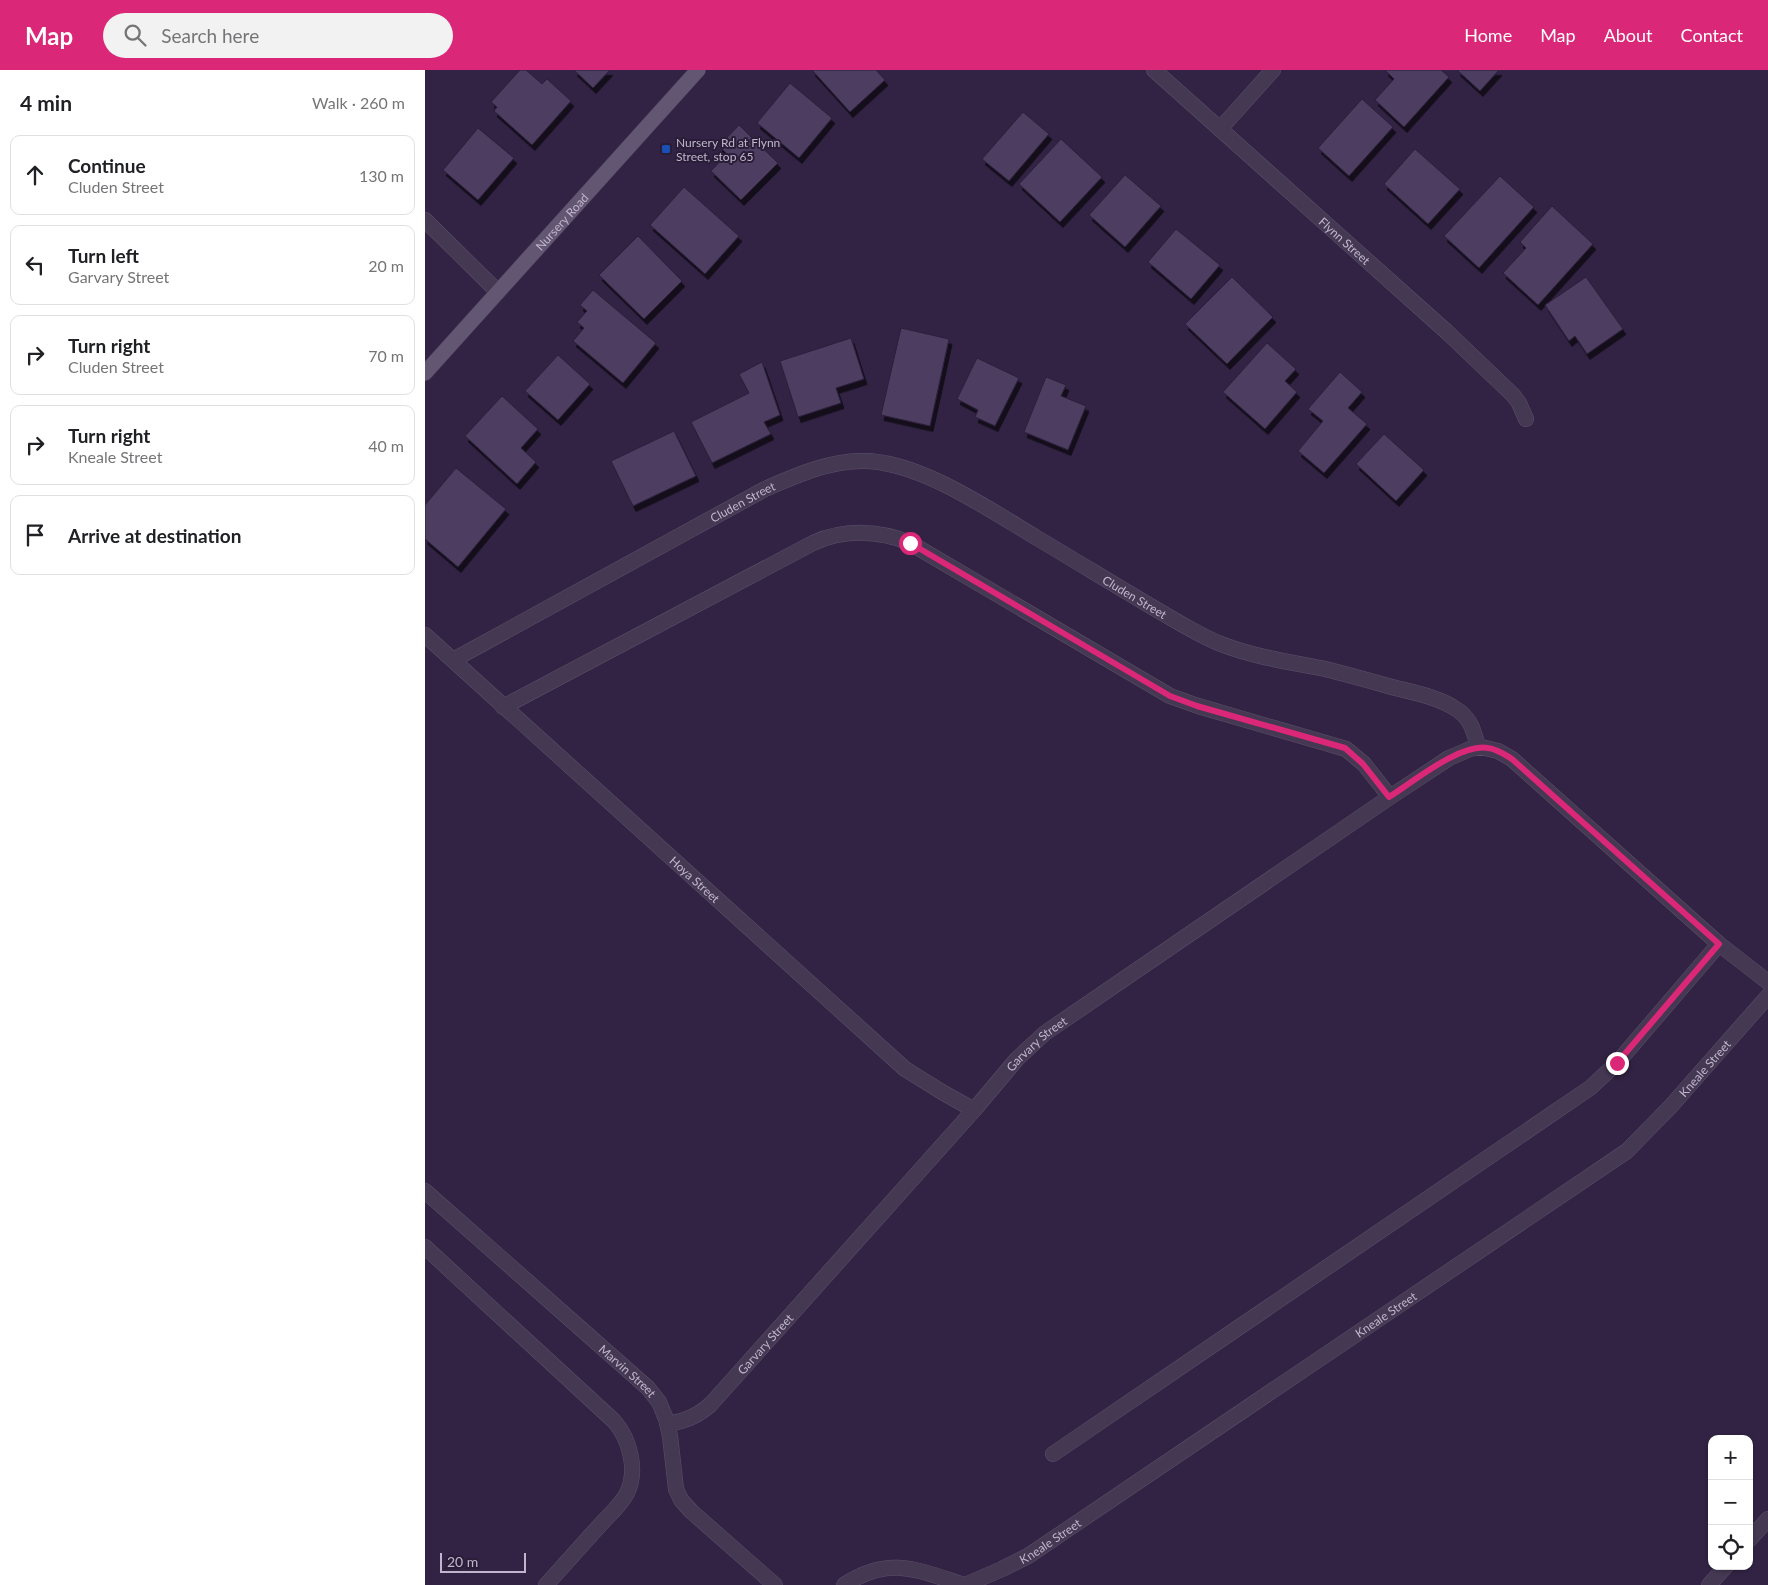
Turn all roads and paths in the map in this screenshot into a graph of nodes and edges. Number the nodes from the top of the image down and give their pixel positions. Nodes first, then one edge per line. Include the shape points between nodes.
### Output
1 (698, 70) edge
2 (1154, 70) edge
3 (1273, 70) edge
4 (1220, 129) junction
5 (425, 220) edge
6 (498, 292) junction
7 (425, 373) edge
8 (1526, 419) dead end
9 (425, 635) edge
10 (453, 660) junction
11 (503, 707) junction
12 (1478, 748) junction
13 (1389, 797) junction
14 (1719, 944) junction
15 (1768, 982) edge
16 (1768, 996) edge
17 (974, 1110) junction
18 (425, 1191) edge
19 (425, 1247) edge
20 (668, 1424) junction
21 (1053, 1454) dead end
22 (1768, 1519) edge
23 (1753, 1536) edge
24 (1722, 1570) edge
25 (545, 1585) edge
26 (775, 1585) edge
27 (844, 1585) edge
28 (965, 1585) edge
29 (1709, 1585) edge

1 - 6 main road, Nursery Road
2 - 4 street, Flynn Street
3 - 4 street
4 - 8 street, Flynn Street via 1499,381 1519,403
5 - 6 street
6 - 7 main road, Nursery Road
9 - 10 street, Hoya Street
10 - 11 street, Hoya Street
10 - 12 street, Cluden Street via 765,489 815,469 842,462 870,461 905,469 955,490 1183,625 1221,644 1449,705 1470,722
11 - 13 street via 813,542 837,535 873,533 910,543 1170,696 1345,748 1363,764
11 - 17 street, Hoya Street via 905,1069
12 - 13 street, Garvary Street via 1449,758
12 - 14 street via 1499,751 1522,767
13 - 17 street, Garvary Street via 1045,1033 1017,1059
14 - 15 street
14 - 21 street via 1617,1063 1590,1088
16 - 28 street, Kneale Street via 1671,1106 1627,1150 1028,1556
17 - 20 street, Garvary Street via 711,1404 689,1419
18 - 20 street, Marvin Street via 642,1382 659,1402
19 - 25 street via 614,1421 625,1439 632,1466 630,1485 624,1499
20 - 26 street, Marvin Street via 675,1482 681,1500
22 - 23 street
24 - 29 street
27 - 28 street via 857,1577 891,1567 917,1570

